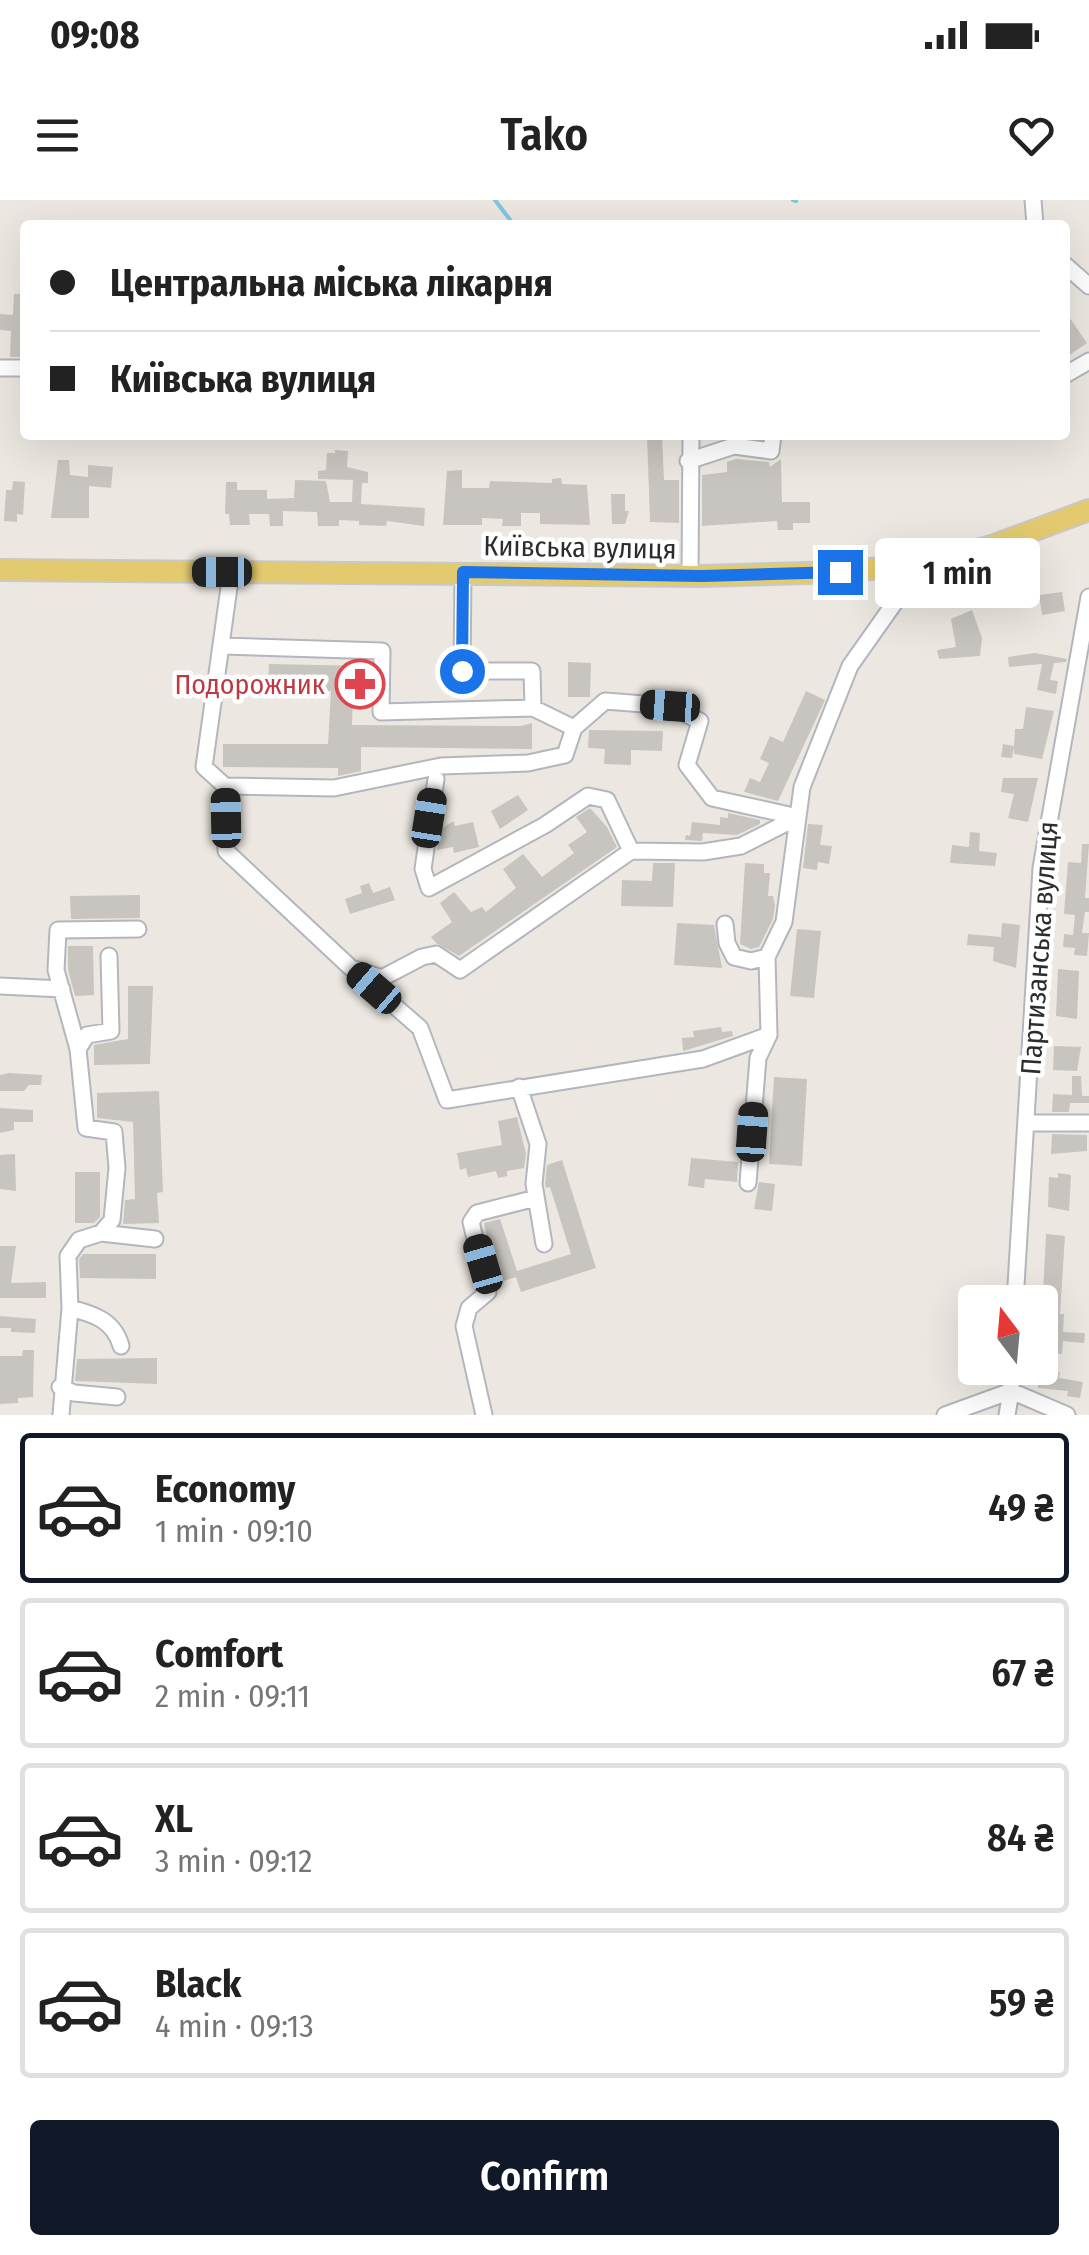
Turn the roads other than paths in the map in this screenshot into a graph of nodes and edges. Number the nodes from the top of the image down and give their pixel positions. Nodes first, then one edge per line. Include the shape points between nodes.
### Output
1 (1070, 269) edge
2 (1089, 286) edge
3 (690, 440) edge
4 (772, 440) edge
5 (688, 461) junction
6 (1089, 510) edge
7 (922, 564) junction
8 (0, 570) edge
9 (231, 572) junction
10 (463, 572) junction
11 (690, 576) junction
12 (1089, 597) edge
13 (222, 646) junction
14 (533, 708) junction
15 (574, 728) junction
16 (436, 778) dead end
17 (225, 786) junction
18 (798, 817) junction
19 (632, 851) junction
20 (726, 924) dead end
21 (138, 929) dead end
22 (110, 956) dead end
23 (768, 957) junction
24 (351, 968) junction
25 (0, 986) edge
26 (62, 990) junction
27 (769, 1035) junction
28 (78, 1049) junction
29 (518, 1087) junction
30 (1089, 1123) edge
31 (1027, 1124) junction
32 (748, 1182) dead end
33 (536, 1198) junction
34 (100, 1233) junction
35 (156, 1239) dead end
36 (544, 1244) dead end
37 (1016, 1285) edge
38 (70, 1308) junction
39 (121, 1346) dead end
40 (1011, 1385) edge
41 (60, 1387) junction
42 (1011, 1391) junction
43 (117, 1397) dead end
44 (60, 1415) edge
45 (484, 1415) edge
46 (944, 1415) edge
47 (1007, 1415) edge
48 (1066, 1415) edge

1 - 2 street
3 - 5 street
4 - 5 street via 771,451 734,446
5 - 11 street
6 - 7 main road, Київська вулиця
7 - 11 main road, Київська вулиця
7 - 18 street via 850,666 802,787
8 - 9 main road, Київська вулиця
9 - 10 main road, Київська вулиця
9 - 13 street
10 - 11 main road, Київська вулиця
10 - 14 street via 462,671 532,672
12 - 31 street, Партизанська вулиця via 1041,868
13 - 14 street via 382,651 380,712
13 - 17 street via 204,767
14 - 15 street
15 - 17 street via 566,755 528,763 441,766 334,788
15 - 18 street via 605,701 670,706 700,721 687,766 712,798
16 - 19 street via 424,869 430,888 588,796 607,800
17 - 24 street via 226,851
18 - 19 street via 741,846
18 - 23 street via 784,922
19 - 24 street via 460,970 436,954 382,978
20 - 23 street via 734,956
21 - 26 street via 58,930
22 - 28 street via 110,1031 87,1035
23 - 27 street
24 - 29 street via 420,1028 447,1100
25 - 26 street
26 - 28 street
27 - 29 street via 703,1059
27 - 32 street via 758,1058
28 - 34 street via 86,1128 114,1132 112,1220
29 - 33 street via 538,1144
30 - 31 street
31 - 37 street, Партизанська вулиця
33 - 36 street
33 - 45 street via 477,1213 471,1222 488,1292 469,1308 464,1326
34 - 35 street
34 - 38 street via 78,1240 68,1256
38 - 39 street via 100,1316
38 - 41 street
40 - 42 street
41 - 43 street
41 - 44 street
42 - 46 street
42 - 47 street
42 - 48 street

